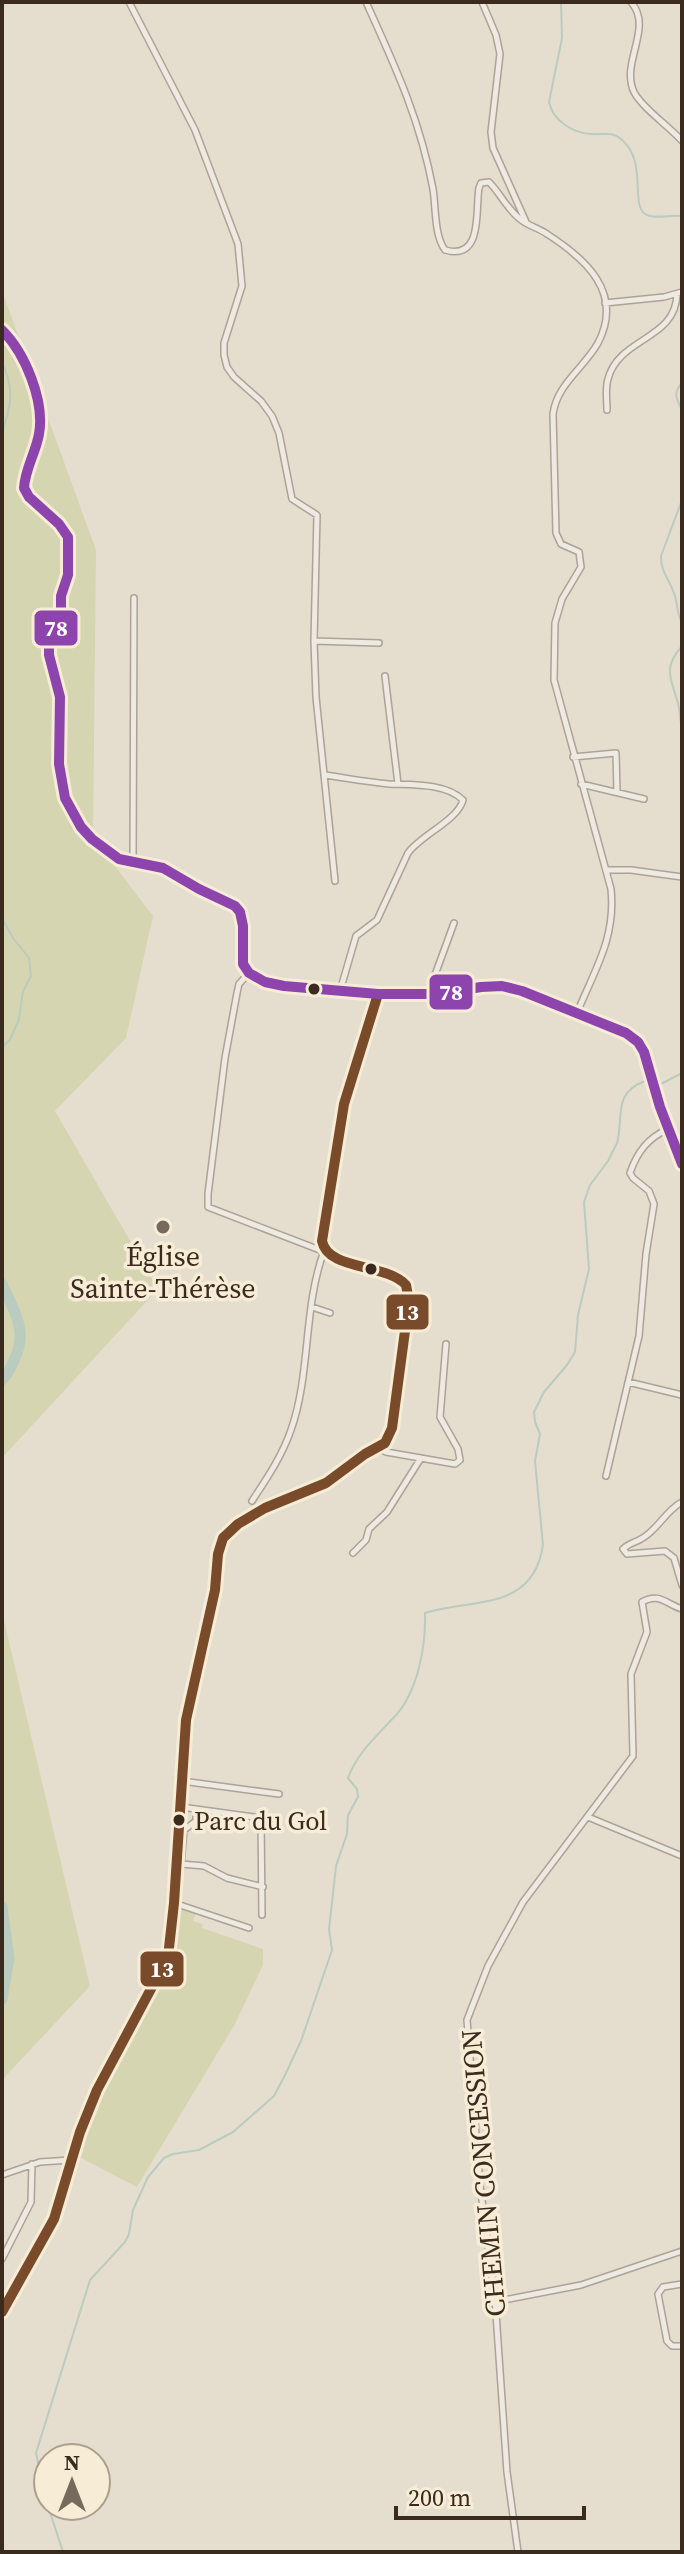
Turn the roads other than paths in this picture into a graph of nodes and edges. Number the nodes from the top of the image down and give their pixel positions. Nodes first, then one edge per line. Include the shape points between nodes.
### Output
1 (129, 2) edge
2 (366, 2) edge
3 (482, 2) edge
4 (631, 2) edge
5 (682, 141) edge
6 (526, 223) junction
7 (679, 293) edge
8 (605, 303) junction
9 (2, 330) edge
10 (607, 410) dead end
11 (134, 598) dead end
12 (314, 641) junction
13 (379, 643) dead end
14 (385, 676) dead end
15 (573, 757) junction
16 (324, 775) junction
17 (398, 784) junction
18 (581, 784) junction
19 (617, 792) junction
20 (644, 799) dead end
21 (133, 863) junction
22 (606, 870) junction
23 (682, 877) edge
24 (335, 881) dead end
25 (454, 923) dead end
26 (249, 973) junction
27 (340, 991) junction
28 (378, 994) junction
29 (428, 994) junction
30 (577, 1013) junction
31 (668, 1129) junction
32 (682, 1164) edge
33 (325, 1252) junction
34 (312, 1307) junction
35 (330, 1313) dead end
36 (446, 1344) dead end
37 (628, 1382) junction
38 (682, 1395) edge
39 (378, 1448) junction
40 (421, 1458) junction
41 (606, 1476) dead end
42 (252, 1501) dead end
43 (682, 1502) edge
44 (353, 1553) dead end
45 (682, 1585) edge
46 (682, 1609) edge
47 (182, 1781) junction
48 (279, 1794) dead end
49 (181, 1807) junction
50 (196, 1809) junction
51 (588, 1817) junction
52 (682, 1856) edge
53 (263, 1887) junction
54 (174, 1903) junction
55 (262, 1915) dead end
56 (249, 1928) dead end
57 (70, 2160) junction
58 (32, 2164) junction
59 (2, 2175) edge
60 (682, 2251) edge
61 (2, 2259) edge
62 (682, 2284) edge
63 (496, 2309) junction
64 (2, 2312) edge
65 (682, 2346) edge
66 (518, 2552) edge

1 - 12 street via 195,130 238,244 242,286 224,343 227,367 268,408 279,433 292,499 317,515
2 - 6 street via 419,127 440,244 452,252 471,242 484,181
3 - 6 street via 500,54 493,148
4 - 5 street via 638,11 639,29 631,65 634,92
6 - 8 street via 590,268
7 - 8 street
7 - 10 street via 671,318 615,363 606,383
8 - 15 street via 604,331 561,390 553,414 556,533 582,561 562,599 553,652 554,680
9 - 21 main road via 25,366 40,417 24,488 68,537 68,575 49,646 60,697 59,764 65,798 92,839
11 - 21 street
12 - 13 street
12 - 16 street
14 - 17 street
15 - 18 street
15 - 19 street via 616,753
16 - 17 street
16 - 24 street
17 - 27 street via 449,791 463,800 457,812 408,853 377,920 356,936
18 - 19 street
18 - 22 street
19 - 20 street
21 - 26 main road via 163,868 235,906 243,926 243,964
22 - 23 street
22 - 30 street via 610,935
25 - 29 street
26 - 27 main road via 284,986
26 - 33 street via 239,984 225,1058 208,1207
27 - 28 main road
28 - 29 main road
28 - 33 main road via 344,1104 322,1241
29 - 30 main road via 502,986
30 - 31 main road via 638,1042
31 - 32 main road
31 - 37 street via 642,1148 630,1173 652,1194 654,1204 639,1336
33 - 34 street
33 - 39 main road via 406,1285 409,1301 392,1428
34 - 35 street
34 - 42 street via 292,1427
36 - 40 street via 440,1417 460,1460 455,1464
37 - 38 street
37 - 41 street
39 - 40 street
39 - 47 main road via 326,1483 265,1508 223,1538 186,1720
40 - 44 street
43 - 45 street via 642,1539 623,1549 627,1554 665,1551 674,1558
46 - 51 street, CHEMIN CONCESSION via 660,1598 642,1602 647,1632 631,1674 633,1756
47 - 48 street
47 - 49 main road
49 - 50 street
49 - 54 main road
50 - 53 street via 261,1818
50 - 53 street via 196,1821 184,1830 181,1864 204,1866
51 - 52 street
51 - 63 street, CHEMIN CONCESSION via 523,1902 488,1966 467,2020
53 - 55 street
54 - 56 street
54 - 57 main road via 165,1965 97,2090
57 - 58 street
57 - 64 main road via 51,2227
58 - 59 street
58 - 61 street via 31,2202
60 - 63 street via 581,2285 504,2300
62 - 65 street via 663,2287 658,2294 667,2341
63 - 66 street, CHEMIN CONCESSION

